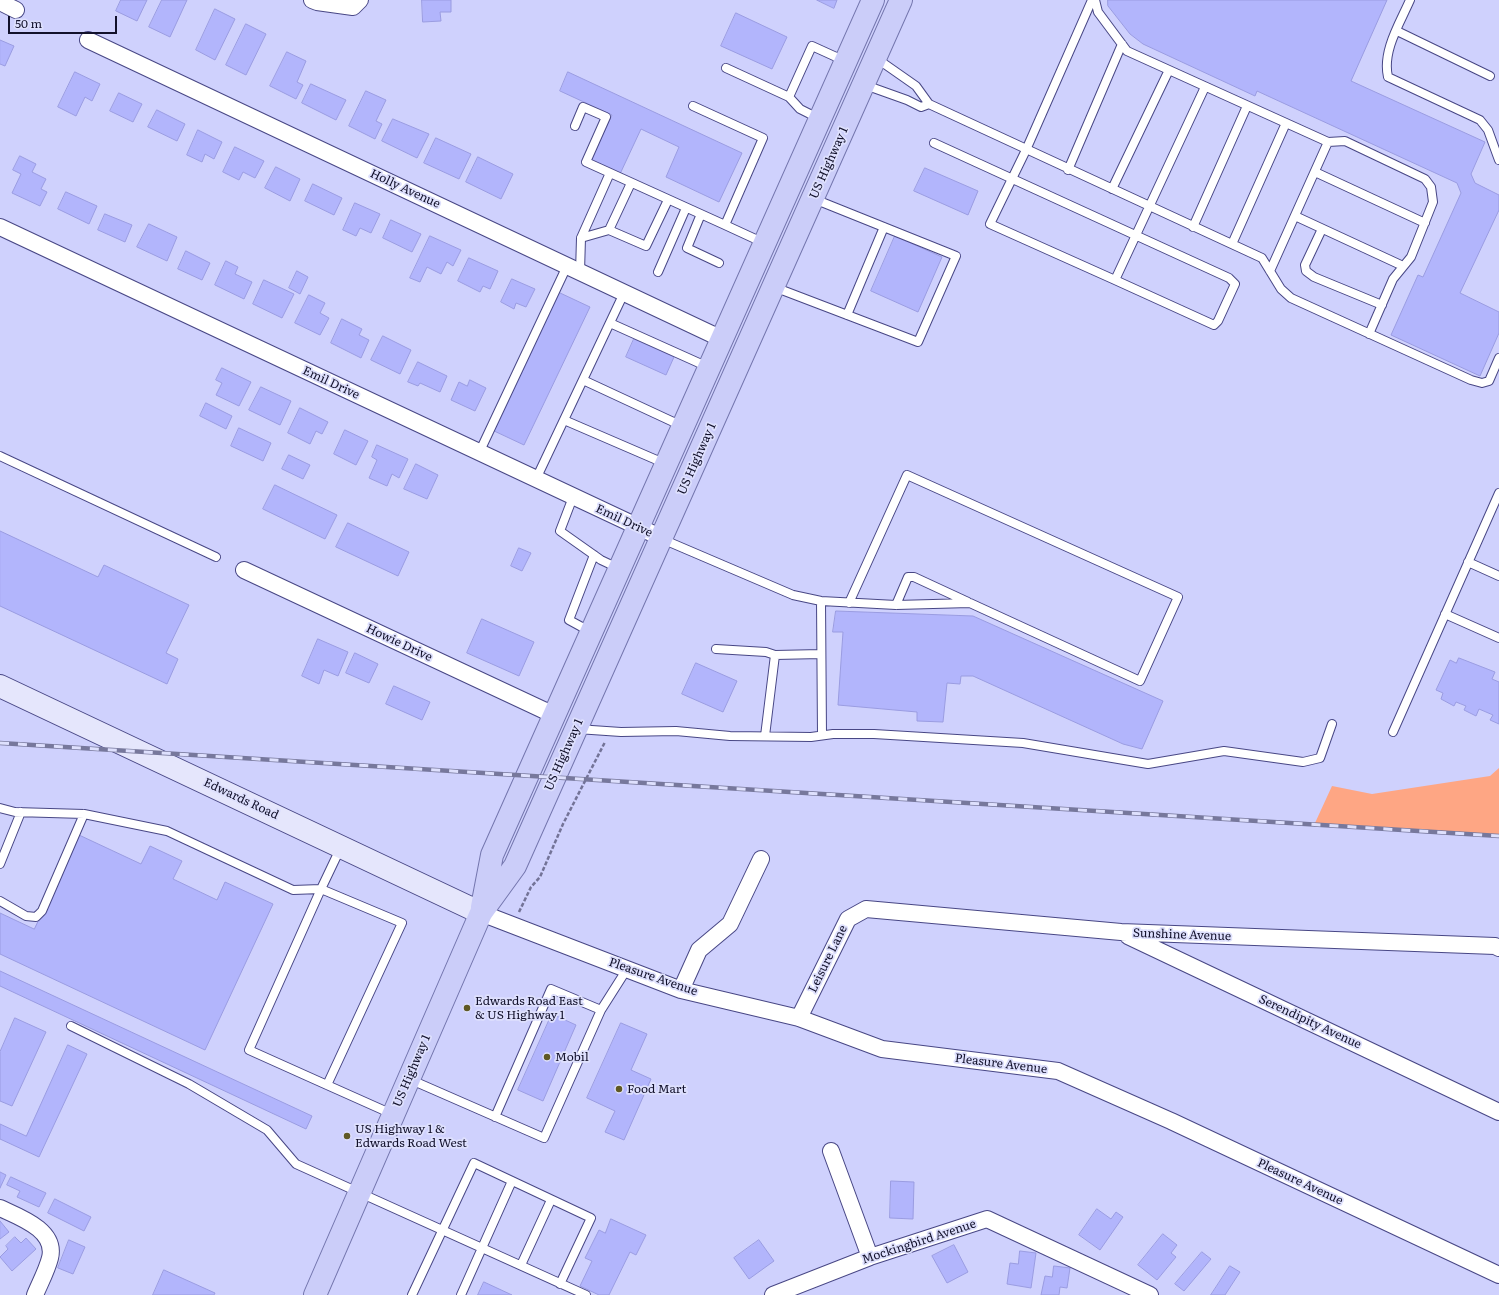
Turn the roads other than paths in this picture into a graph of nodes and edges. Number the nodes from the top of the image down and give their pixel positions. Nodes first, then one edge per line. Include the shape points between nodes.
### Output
1 (312, 0) edge
2 (360, 0) edge
3 (873, 0) edge
4 (901, 0) edge
5 (1092, 0) edge
6 (1096, 0) edge
7 (1410, 0) edge
8 (0, 2) edge
9 (16, 10) dead end
10 (1397, 32) junction
11 (88, 40) dead end
12 (1122, 44) junction
13 (876, 58) junction
14 (845, 62) junction
15 (726, 68) dead end
16 (1169, 70) junction
17 (1490, 76) dead end
18 (864, 85) junction
19 (1205, 86) junction
20 (789, 97) junction
21 (929, 104) junction
22 (694, 106) dead end
23 (1247, 106) junction
24 (820, 119) junction
25 (1286, 123) junction
26 (575, 126) dead end
27 (1328, 142) junction
28 (934, 143) dead end
29 (1026, 150) junction
30 (802, 160) junction
31 (1499, 160) edge
32 (1068, 170) junction
33 (1315, 172) junction
34 (610, 173) junction
35 (1012, 178) junction
36 (631, 183) junction
37 (1112, 190) junction
38 (813, 198) junction
39 (668, 200) junction
40 (1148, 206) junction
41 (686, 208) junction
42 (701, 214) junction
43 (1295, 216) junction
44 (1425, 223) junction
45 (725, 225) junction
46 (0, 226) edge
47 (1193, 226) junction
48 (884, 227) junction
49 (1322, 229) junction
50 (609, 230) junction
51 (1135, 235) junction
52 (581, 238) junction
53 (765, 243) junction
54 (1232, 244) junction
55 (719, 263) dead end
56 (1403, 266) junction
57 (574, 269) junction
58 (1270, 271) junction
59 (658, 272) dead end
60 (1115, 280) junction
61 (774, 287) junction
62 (624, 293) junction
63 (1382, 305) junction
64 (846, 315) junction
65 (610, 323) junction
66 (1369, 334) junction
67 (722, 339) junction
68 (1499, 358) edge
69 (709, 367) junction
70 (583, 380) junction
71 (564, 420) junction
72 (683, 426) junction
73 (479, 453) junction
74 (0, 456) edge
75 (666, 464) junction
76 (536, 480) junction
77 (1499, 493) edge
78 (573, 497) junction
79 (638, 528) junction
80 (662, 538) junction
81 (594, 555) junction
82 (216, 557) dead end
83 (1468, 562) junction
84 (620, 569) junction
85 (244, 570) dead end
86 (1499, 576) edge
87 (821, 601) junction
88 (849, 603) junction
89 (970, 603) junction
90 (896, 605) junction
91 (1445, 614) junction
92 (591, 632) junction
93 (1499, 638) edge
94 (716, 649) dead end
95 (821, 654) junction
96 (776, 655) junction
97 (0, 686) edge
98 (554, 715) junction
99 (1332, 724) dead end
100 (576, 729) junction
101 (1393, 732) dead end
102 (822, 735) junction
103 (765, 736) junction
104 (0, 808) edge
105 (21, 812) junction
106 (84, 814) junction
107 (342, 847) junction
108 (761, 859) dead end
109 (0, 864) edge
110 (321, 889) junction
111 (0, 901) edge
112 (866, 908) joint
113 (481, 912) junction
114 (1121, 932) junction
115 (1499, 948) edge
116 (627, 969) junction
117 (681, 990) junction
118 (601, 1010) junction
119 (799, 1018) junction
120 (71, 1026) dead end
121 (408, 1079) junction
122 (327, 1085) junction
123 (1499, 1112) edge
124 (394, 1114) junction
125 (495, 1117) junction
126 (830, 1151) dead end
127 (512, 1181) junction
128 (360, 1192) junction
129 (551, 1200) junction
130 (0, 1208) edge
131 (442, 1230) junction
132 (482, 1248) junction
133 (870, 1257) junction
134 (521, 1265) junction
135 (1499, 1275) edge
136 (560, 1284) junction
137 (35, 1295) edge
138 (315, 1295) edge
139 (412, 1295) edge
140 (460, 1295) edge
141 (586, 1295) edge
142 (773, 1295) edge
143 (1150, 1295) edge

1 - 2 street via 353,7
3 - 14 main road, US Highway 1
4 - 13 main road, US Highway 1
5 - 29 lane
6 - 12 lane via 1098,12
7 - 10 lane
8 - 9 street
10 - 17 lane
10 - 31 lane via 1387,55 1388,77 1480,120 1488,130
11 - 57 street, Holly Avenue
12 - 16 lane via 1127,51
12 - 32 lane
13 - 18 main road, US Highway 1
13 - 21 lane via 916,86
14 - 20 lane via 812,46
14 - 24 main road, US Highway 1
15 - 20 lane
16 - 19 lane
16 - 37 lane
18 - 21 lane via 907,100 921,108
18 - 38 main road, US Highway 1
19 - 23 lane
19 - 40 lane
20 - 24 lane via 800,109
21 - 29 lane
22 - 45 lane via 763,138
23 - 25 lane
23 - 47 lane
24 - 30 main road, US Highway 1
25 - 27 lane
25 - 54 lane
26 - 34 lane via 584,107 606,117 586,162
27 - 33 lane
27 - 44 lane via 1345,141 1425,179 1431,187 1433,202
28 - 35 lane
29 - 32 lane
29 - 35 lane
30 - 38 main road via 809,167 813,177
30 - 53 main road, US Highway 1
32 - 37 lane
33 - 43 lane
33 - 44 lane
34 - 36 lane
34 - 52 lane
35 - 51 lane
35 - 60 lane via 990,224
36 - 39 lane
36 - 50 lane
37 - 40 lane
38 - 48 lane
38 - 61 main road, US Highway 1
39 - 41 lane
39 - 50 lane via 646,246
40 - 47 lane
40 - 51 lane
41 - 42 lane
41 - 59 lane
42 - 45 lane
42 - 55 lane via 687,248
43 - 49 lane
43 - 58 lane
44 - 56 lane via 1411,257
45 - 53 lane
46 - 73 street, Emil Drive
47 - 54 lane
48 - 64 lane
48 - 64 lane via 956,256 918,342
49 - 56 lane
49 - 63 lane via 1305,265 1306,271
50 - 52 lane
51 - 60 lane
51 - 60 lane via 1229,278 1235,284 1214,326
52 - 57 lane
53 - 67 main road, US Highway 1
54 - 58 lane via 1262,258
56 - 63 lane
57 - 62 street, Holly Avenue
57 - 73 lane
58 - 66 lane via 1281,289 1291,298
61 - 64 lane
61 - 80 main road, US Highway 1
62 - 65 lane
62 - 67 street, Holly Avenue
63 - 66 lane
65 - 69 lane
65 - 70 lane
66 - 68 lane via 1482,383 1489,381
67 - 69 main road, US Highway 1
69 - 72 main road, US Highway 1
70 - 71 lane
70 - 72 lane
71 - 75 lane
71 - 76 lane
72 - 75 main road, US Highway 1
73 - 76 street, Emil Drive
74 - 82 lane
75 - 79 main road, US Highway 1
76 - 78 street, Emil Drive
77 - 83 lane
78 - 79 street, Emil Drive
78 - 81 lane via 560,532
79 - 80 street, Emil Drive
79 - 84 main road, US Highway 1
80 - 87 lane via 793,595
80 - 100 main road, US Highway 1
81 - 84 lane
81 - 92 lane via 569,620
83 - 86 lane
83 - 91 lane
84 - 92 main road, US Highway 1
85 - 98 street, Howie Drive
87 - 88 lane
87 - 95 lane
88 - 89 lane via 907,475 1178,597 1140,681
88 - 90 lane
89 - 90 lane
89 - 90 lane via 914,577 908,577
91 - 93 lane
91 - 101 lane
92 - 98 main road, US Highway 1
94 - 96 lane
95 - 96 lane
95 - 102 lane
96 - 103 lane
97 - 107 main road, Edwards Road
98 - 113 main road, US Highway 1 via 492,855
99 - 102 lane via 1320,758 1303,762 1224,751 1148,764 1023,743 874,734
100 - 103 lane
100 - 113 main road, US Highway 1 via 515,866
102 - 103 lane
104 - 105 lane
105 - 106 lane
105 - 109 lane
106 - 110 lane via 167,831 293,890
106 - 111 lane via 42,911 36,917 26,916
107 - 110 lane
107 - 113 main road, Edwards Road
108 - 117 street via 730,924 699,950
110 - 122 lane via 249,1050
110 - 122 lane via 402,923
112 - 114 street, Sunshine Avenue
112 - 119 street, Leisure Lane via 848,919
113 - 116 street, Pleasure Avenue
113 - 121 main road, US Highway 1
114 - 115 street, Sunshine Avenue
114 - 123 street, Serendipity Avenue
116 - 117 street, Pleasure Avenue
116 - 118 lane
117 - 119 street, Pleasure Avenue
118 - 125 lane via 544,1138
118 - 125 lane via 551,989
119 - 135 street, Pleasure Avenue via 882,1049 1058,1071 1171,1121
120 - 128 lane via 189,1084 267,1130 296,1164
121 - 124 main road, US Highway 1
121 - 125 lane
122 - 124 lane
124 - 128 main road, US Highway 1
126 - 133 street
127 - 129 lane
127 - 131 lane via 474,1163
127 - 132 lane
128 - 131 lane
128 - 138 main road, US Highway 1
129 - 134 lane
129 - 136 lane via 591,1218
130 - 137 street via 32,1223 48,1239 51,1257
131 - 132 lane
131 - 139 lane
132 - 134 lane
132 - 140 lane
133 - 142 street, Mockingbird Avenue
133 - 143 street, Mockingbird Avenue via 987,1219
134 - 136 lane
136 - 141 lane

